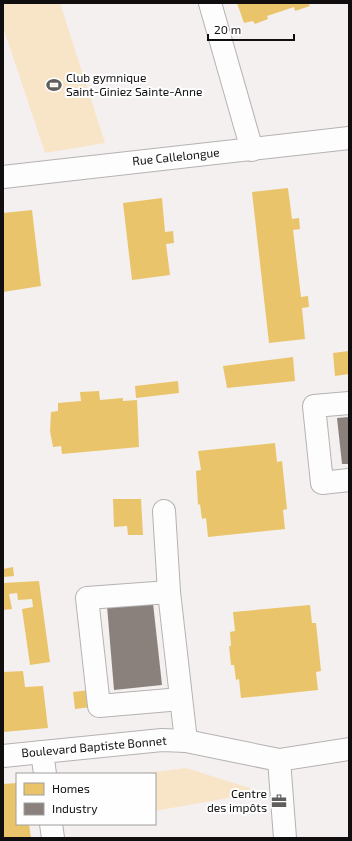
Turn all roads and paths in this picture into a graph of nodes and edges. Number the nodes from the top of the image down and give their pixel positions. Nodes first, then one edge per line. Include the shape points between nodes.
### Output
1 (210, 3) edge
2 (349, 138) edge
3 (252, 150) junction
4 (3, 177) edge
5 (349, 403) edge
6 (349, 480) edge
7 (164, 511) dead end
8 (169, 592) junction
9 (181, 699) junction
10 (186, 741) junction
11 (349, 749) edge
12 (42, 752) junction
13 (3, 756) edge
14 (279, 760) junction
15 (45, 773) edge
16 (51, 825) edge
17 (53, 838) edge
18 (285, 838) edge

1 - 3 street
2 - 3 street, Rue Callelongue
3 - 4 street, Rue Callelongue
5 - 6 street via 314,406 322,483
7 - 8 street
8 - 9 street
8 - 9 street via 87,598 99,706
9 - 10 street
10 - 12 street, Boulevard Baptiste Bonnet via 162,740
10 - 14 street, Boulevard Baptiste Bonnet
11 - 14 street, Boulevard Baptiste Bonnet
12 - 13 street, Boulevard Baptiste Bonnet
12 - 15 street
14 - 18 street
16 - 17 street

